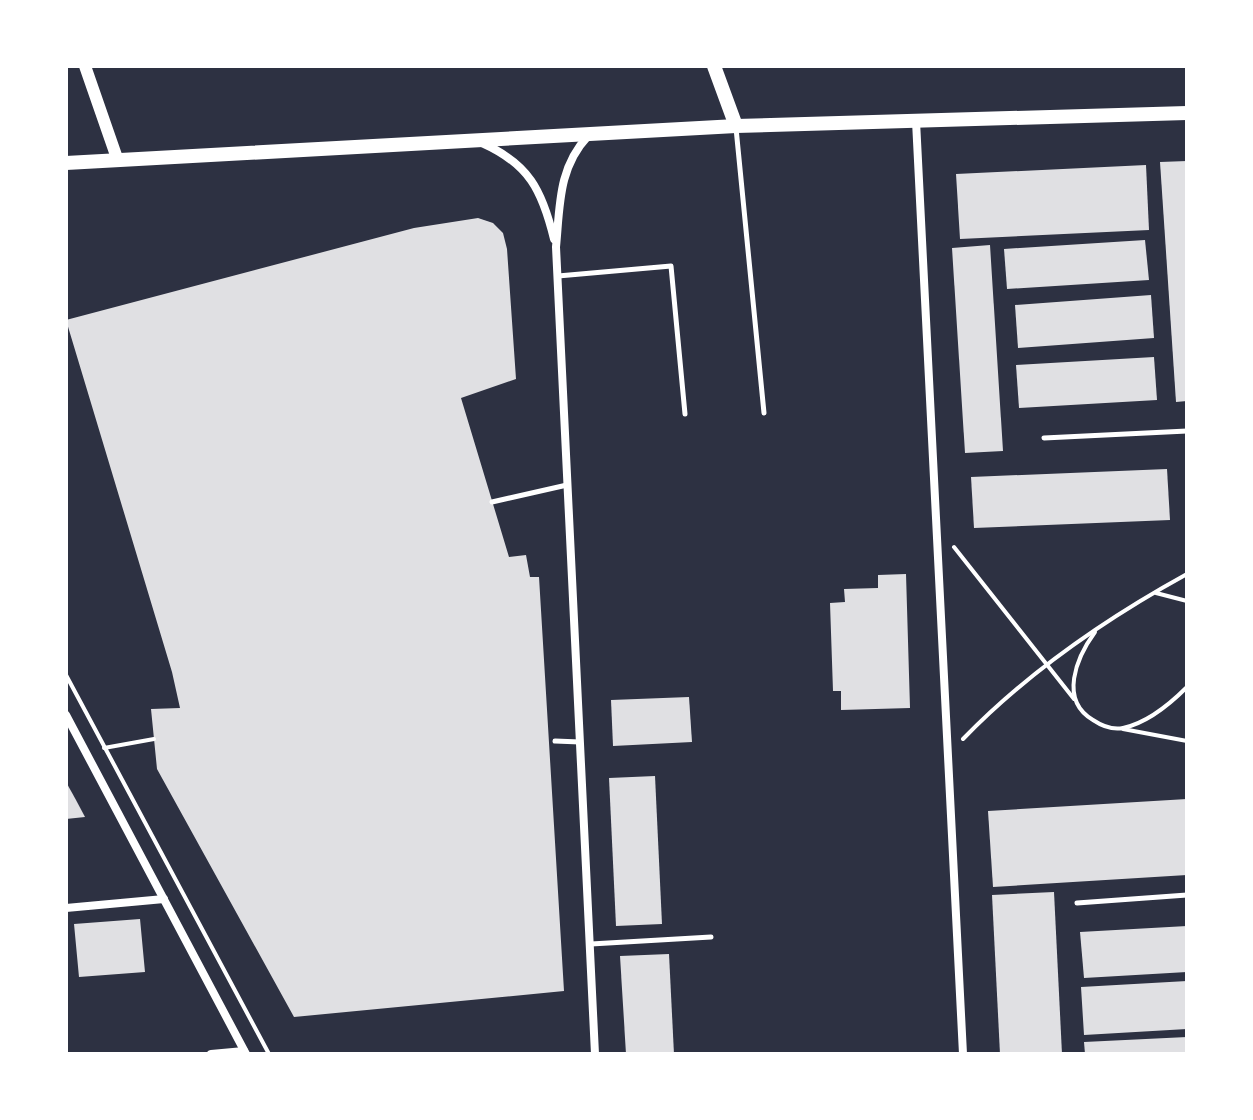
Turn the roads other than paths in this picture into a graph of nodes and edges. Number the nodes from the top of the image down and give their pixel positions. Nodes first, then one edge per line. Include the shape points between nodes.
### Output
1 (85, 66) edge
2 (714, 66) edge
3 (1187, 113) edge
4 (916, 121) junction
5 (736, 126) junction
6 (590, 134) junction
7 (477, 140) junction
8 (118, 161) junction
9 (66, 163) edge
10 (556, 247) junction
11 (557, 276) junction
12 (764, 413) dead end
13 (685, 414) dead end
14 (1187, 431) edge
15 (1044, 438) dead end
16 (567, 485) junction
17 (492, 502) dead end
18 (66, 715) edge
19 (69, 727) edge
20 (555, 741) dead end
21 (580, 742) junction
22 (1187, 895) edge
23 (164, 899) junction
24 (1077, 903) dead end
25 (66, 908) edge
26 (711, 937) dead end
27 (590, 944) junction
28 (245, 1053) edge
29 (211, 1054) edge
30 (595, 1054) edge
31 (963, 1054) edge

1 - 8 street
2 - 5 main road
3 - 4 main road
4 - 5 main road
4 - 31 street
5 - 6 main road
5 - 12 lane
6 - 7 main road
6 - 10 street via 564,171
7 - 8 main road
7 - 10 street via 524,170 545,205
8 - 9 main road
10 - 11 street
11 - 13 lane via 671,266
11 - 16 street
14 - 15 lane
16 - 17 lane
16 - 21 street
18 - 19 street
19 - 23 street
20 - 21 lane
21 - 27 street
22 - 24 lane
23 - 25 street
23 - 28 street
26 - 27 lane
27 - 30 street
28 - 29 street

